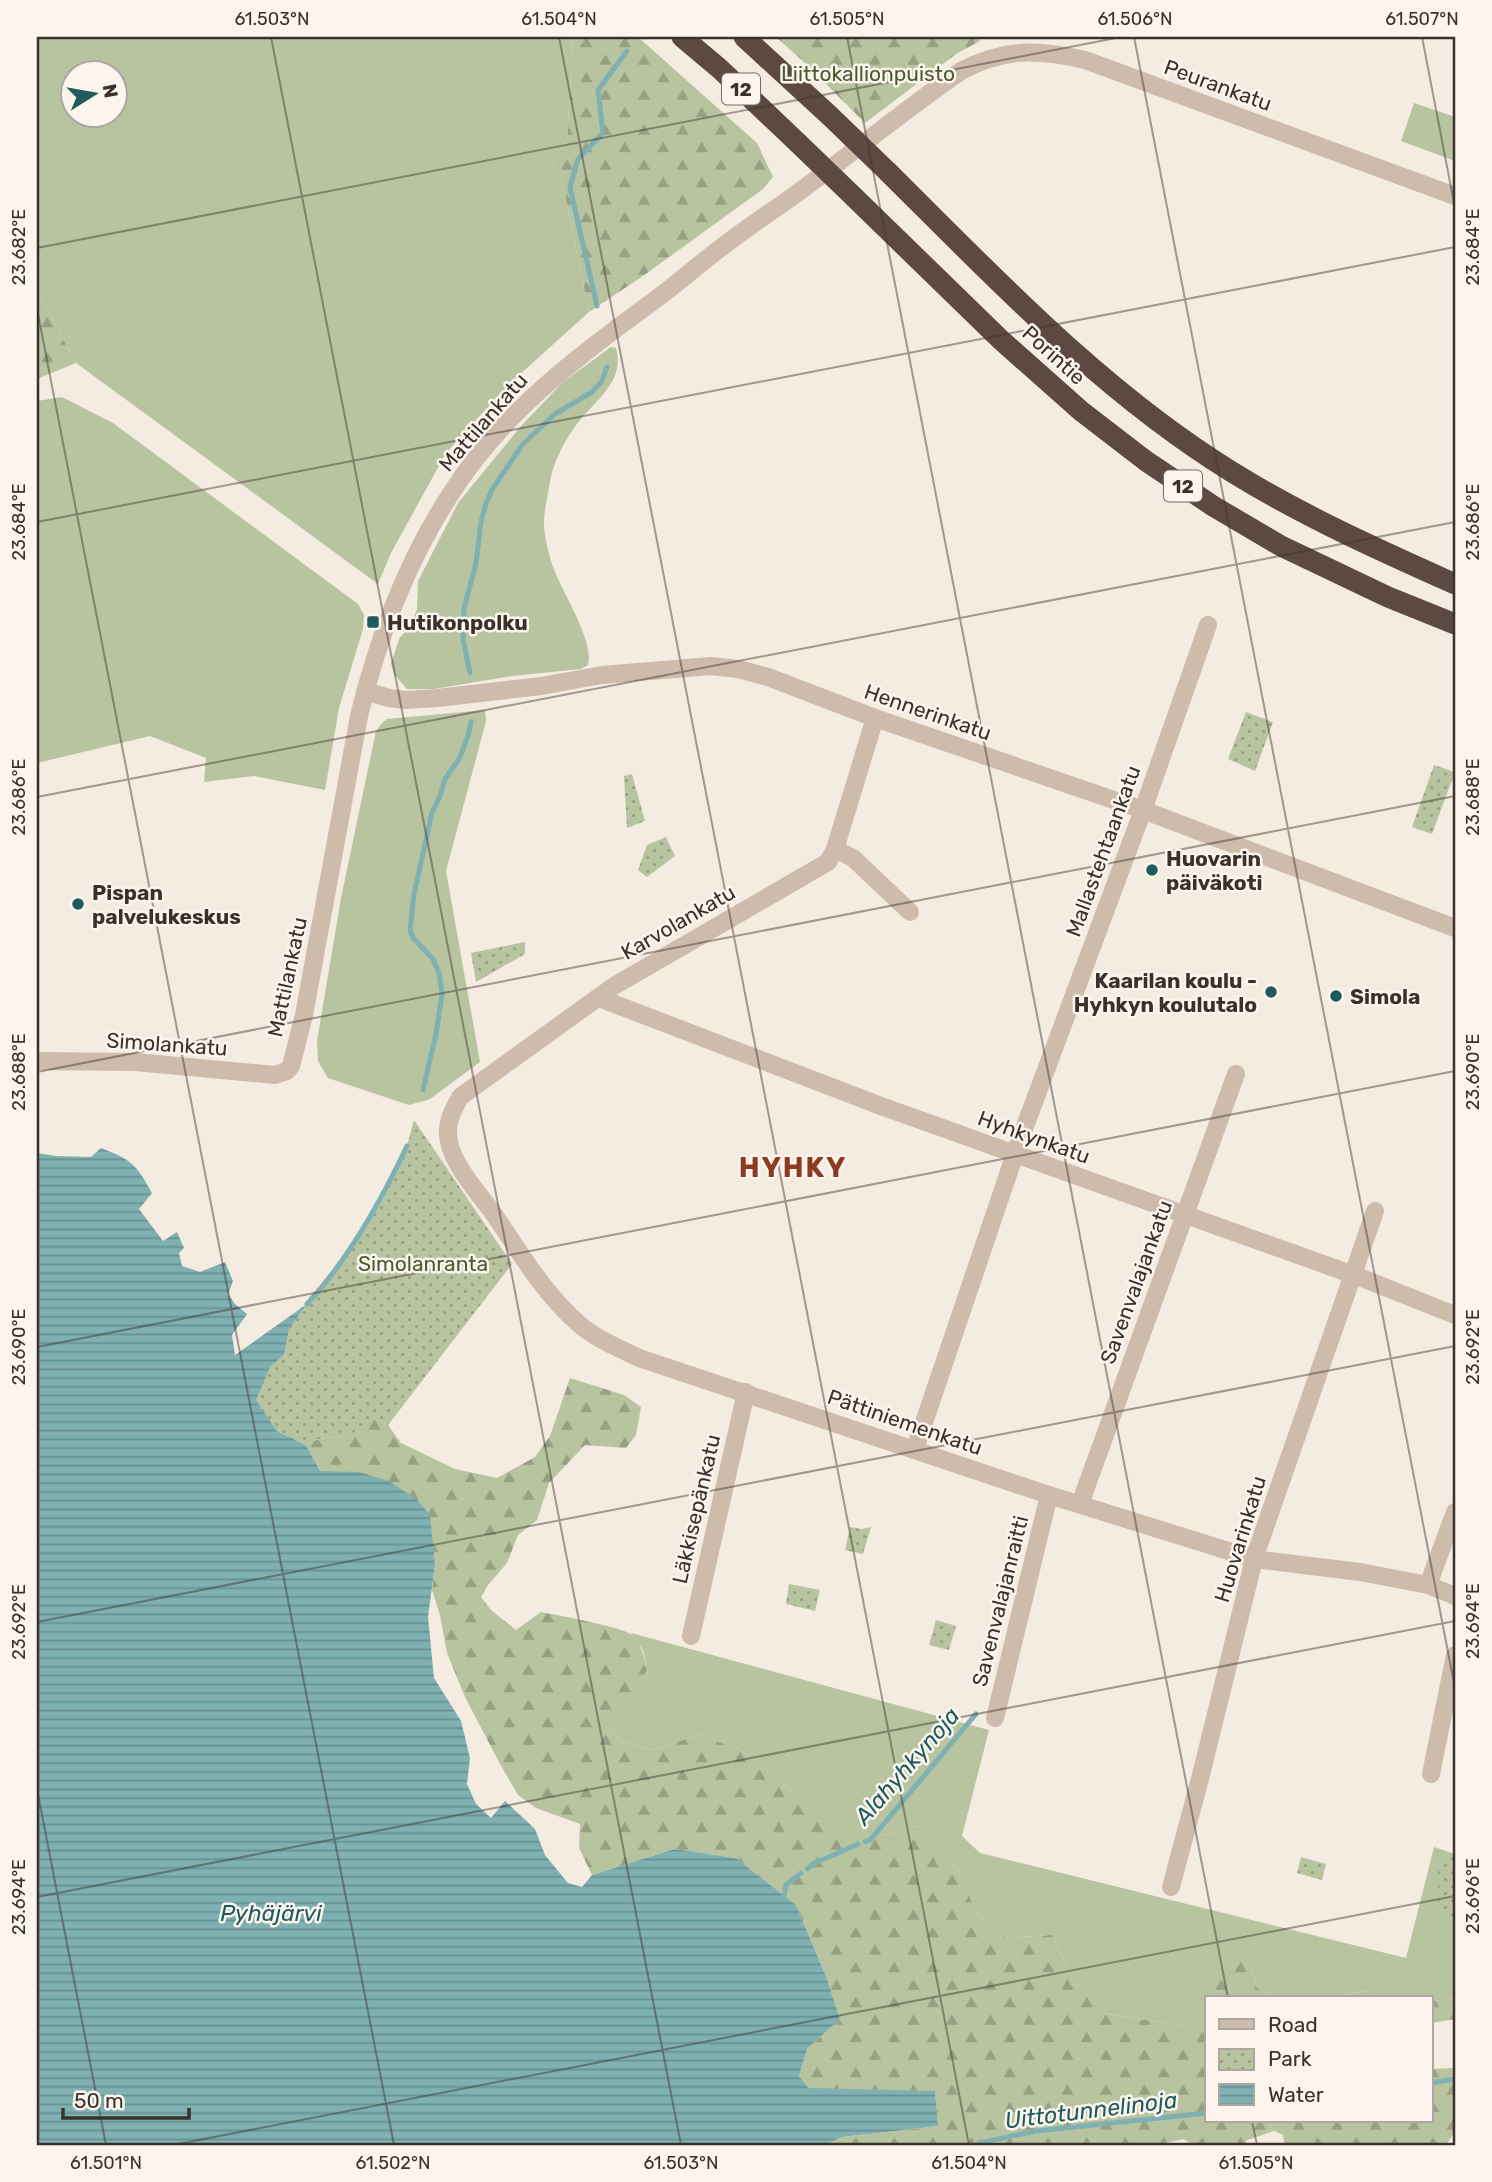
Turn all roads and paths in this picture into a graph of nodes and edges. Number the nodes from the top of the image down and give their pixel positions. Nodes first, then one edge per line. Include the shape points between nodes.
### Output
1 (682, 37) edge
2 (744, 37) edge
3 (961, 72) joint
4 (1455, 196) edge
5 (1455, 584) edge
6 (1455, 624) edge
7 (1208, 625) dead end
8 (365, 691) junction
9 (875, 718) junction
10 (1143, 810) junction
11 (835, 849) junction
12 (910, 912) dead end
13 (1455, 928) edge
14 (599, 998) junction
15 (37, 1061) edge
16 (291, 1066) joint
17 (1236, 1074) dead end
18 (447, 1129) joint
19 (1016, 1154) junction
20 (1375, 1211) dead end
21 (1184, 1216) junction
22 (1354, 1275) junction
23 (1455, 1315) edge
24 (746, 1392) junction
25 (915, 1449) junction
26 (1049, 1495) junction
27 (1080, 1504) junction
28 (1455, 1512) edge
29 (1254, 1559) junction
30 (1429, 1585) junction
31 (1455, 1596) edge
32 (691, 1636) dead end
33 (1455, 1655) edge
34 (995, 1718) dead end
35 (1431, 1774) dead end
36 (1171, 1887) dead end

1 - 6 highway, Porintie / 12, bridge via 1001,340 1146,461 1281,546
2 - 5 highway, Porintie / 12, bridge via 1024,308 1176,434 1298,511
3 - 4 street, Peurankatu via 992,57 1011,54 1055,53 1085,60
3 - 8 street, Mattilankatu via 613,329 520,408 452,491 423,542 384,629
7 - 10 street, Mallastehtaankatu
8 - 9 street, Hennerinkatu via 406,700 437,698 711,666 768,677
8 - 16 street, Mattilankatu
9 - 10 street, Hennerinkatu
9 - 11 street, Karvolankatu
10 - 13 street, Hennerinkatu
10 - 19 street, Mallastehtaankatu
11 - 12 street via 853,858
11 - 14 street, Karvolankatu via 828,862
14 - 18 street, Karvolankatu via 460,1097
14 - 19 street, Hyhkynkatu
15 - 16 street, Simolankatu via 135,1062 275,1075
17 - 21 street, Savenvalajankatu
18 - 24 street, Pättiniemenkatu via 449,1145 463,1170 565,1311 593,1334 639,1357
19 - 21 street, Hyhkynkatu
19 - 25 street, Mallastehtaankatu
20 - 22 street, Huovarinkatu
21 - 22 street, Hyhkynkatu
21 - 27 street, Savenvalajankatu
22 - 23 street, Hyhkynkatu
22 - 29 street, Huovarinkatu
24 - 25 street, Pättiniemenkatu
24 - 32 street, Läkkisepänkatu
25 - 26 street, Pättiniemenkatu
26 - 27 street, Pättiniemenkatu
26 - 34 street, Savenvalajanraitti
27 - 29 street, Pättiniemenkatu
28 - 30 street
29 - 30 street, Pättiniemenkatu
29 - 36 street, Huovarinkatu
30 - 31 street, Pättiniemenkatu
33 - 35 street

